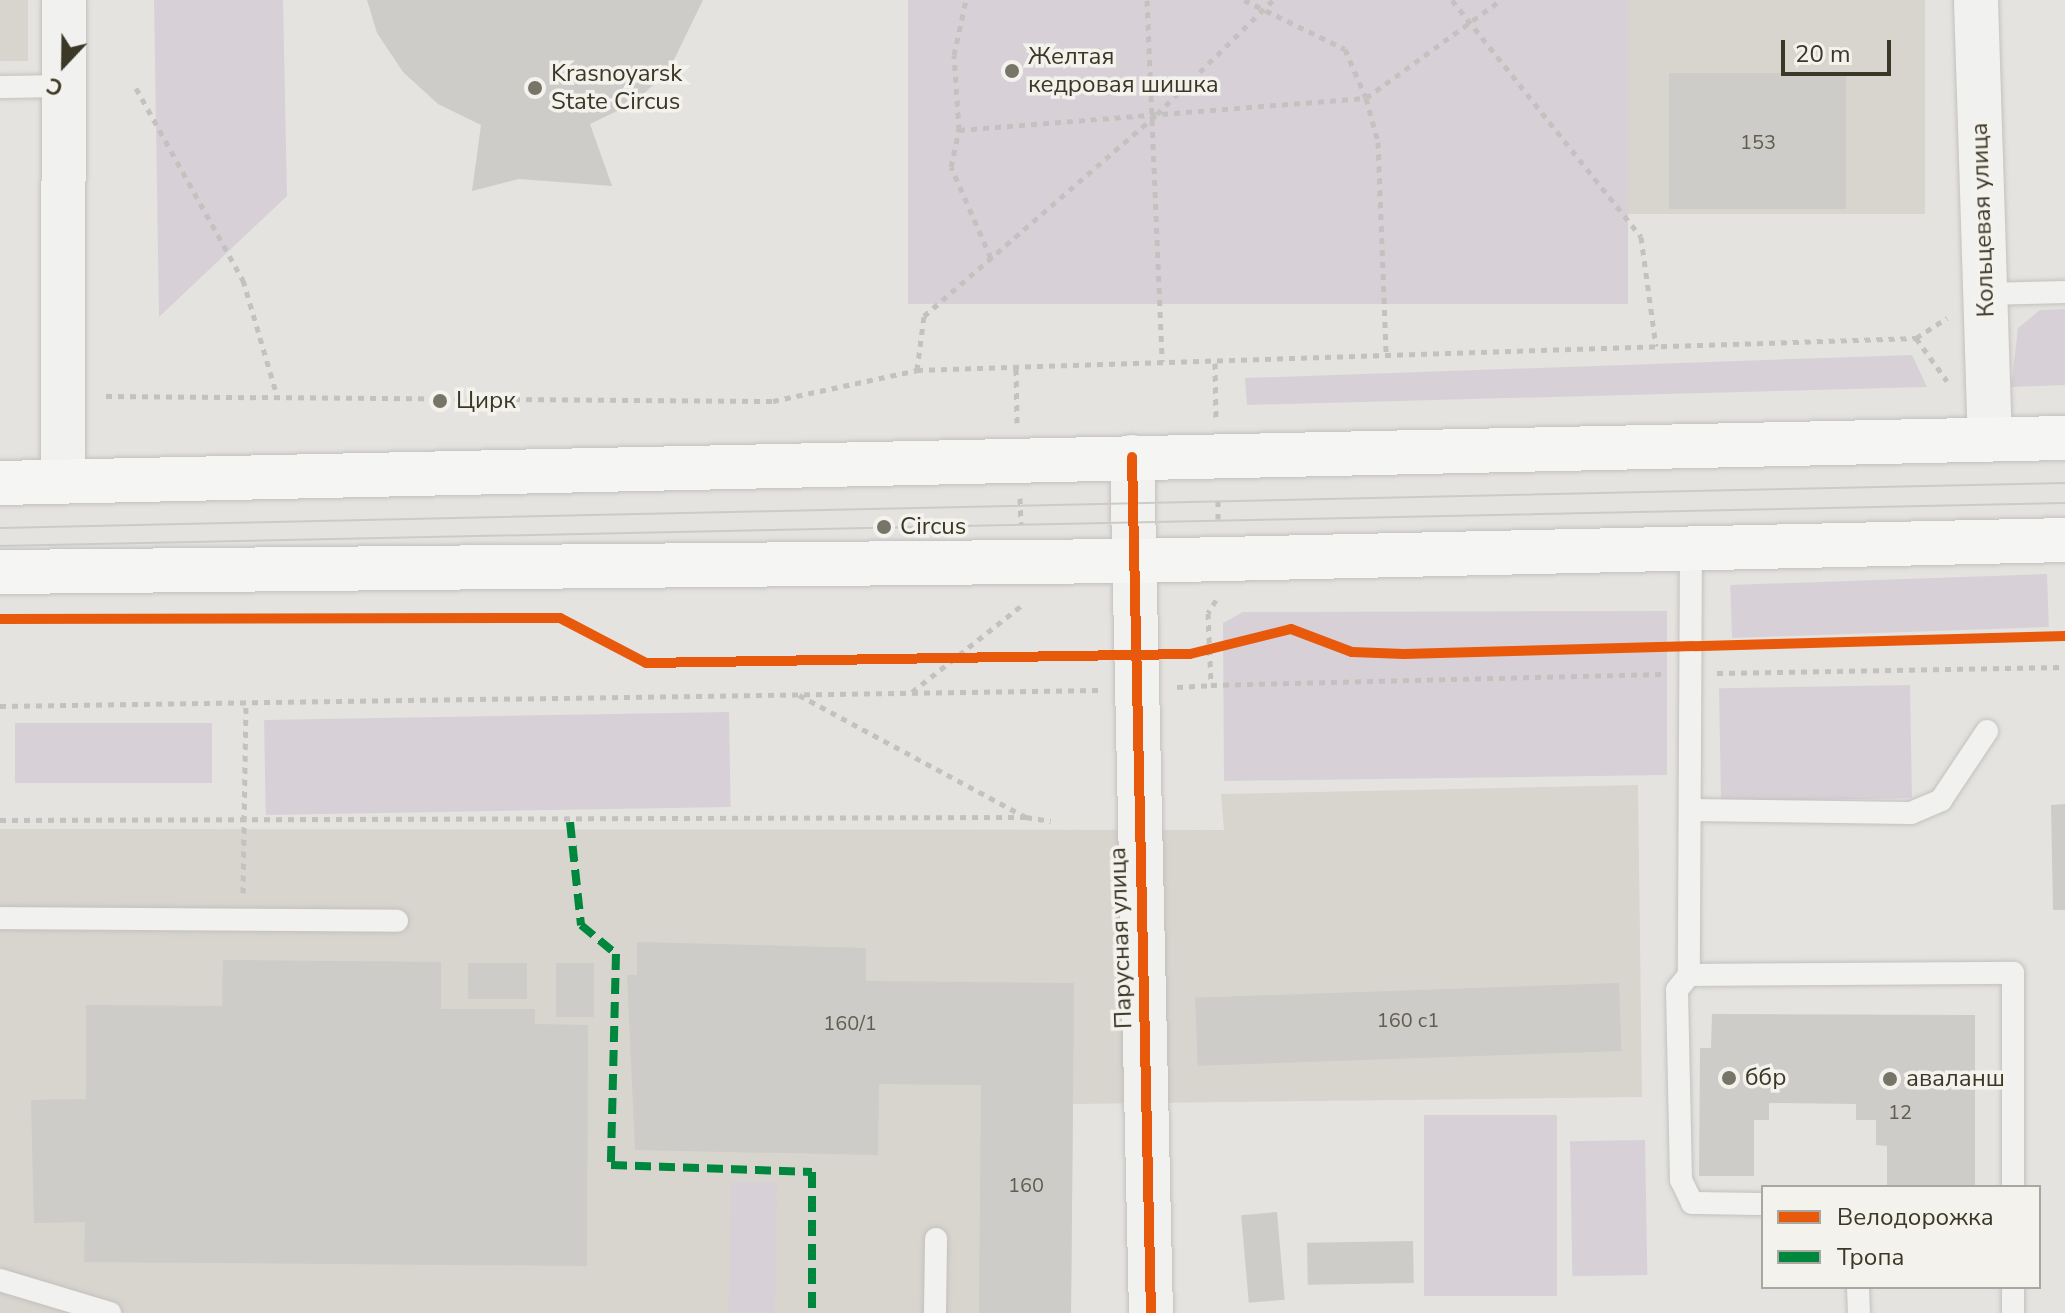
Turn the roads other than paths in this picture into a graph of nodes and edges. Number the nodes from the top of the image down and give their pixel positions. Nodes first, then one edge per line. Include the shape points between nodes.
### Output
1 (64, 0) edge
2 (1976, 0) edge
3 (66, 86) junction
4 (0, 87) edge
5 (2065, 292) edge
6 (1986, 294) junction
7 (2065, 438) edge
8 (1990, 439) junction
9 (1132, 457) junction
10 (63, 481) junction
11 (0, 483) edge
12 (2065, 540) edge
13 (1691, 547) junction
14 (1134, 561) junction
15 (0, 572) edge
16 (1987, 731) dead end
17 (1691, 810) junction
18 (0, 918) edge
19 (397, 921) dead end
20 (1689, 975) junction
21 (2013, 1185) edge
22 (1761, 1204) edge
23 (936, 1239) dead end
24 (0, 1280) edge
25 (1858, 1289) edge
26 (2013, 1289) edge
27 (110, 1313) edge
28 (935, 1313) edge
29 (1151, 1313) edge
30 (1859, 1313) edge
31 (2013, 1313) edge

1 - 3 street
2 - 6 street, Кольцевая улица
3 - 4 lane
3 - 10 street
5 - 6 lane
6 - 8 street, Кольцевая улица
7 - 8 highway
8 - 9 highway
9 - 10 highway
9 - 14 street, Парусная улица
10 - 11 highway
12 - 13 highway
13 - 14 highway
13 - 17 lane
14 - 15 highway
14 - 29 street, Парусная улица
16 - 17 lane via 1941,800 1911,813
17 - 20 lane
18 - 19 lane
20 - 21 lane via 2013,973
20 - 22 lane via 1677,990 1681,1180 1692,1203
23 - 28 lane
24 - 27 lane
25 - 30 lane
26 - 31 lane

